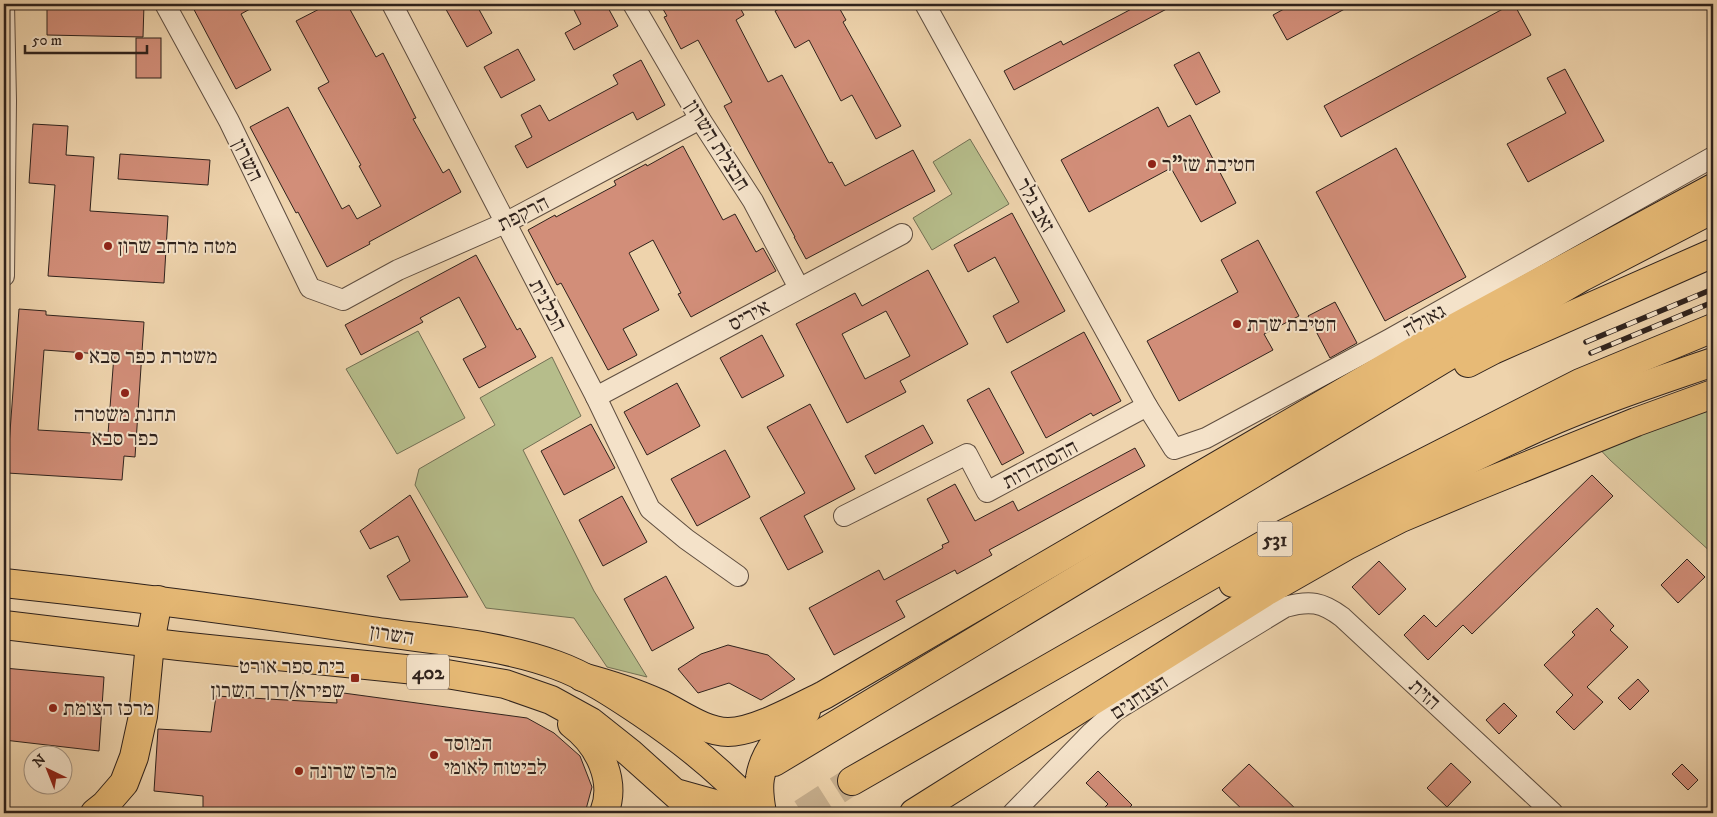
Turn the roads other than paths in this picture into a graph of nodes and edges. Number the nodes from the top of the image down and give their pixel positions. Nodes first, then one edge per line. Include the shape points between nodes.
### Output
1 (4, 4) edge
2 (165, 4) edge
3 (392, 4) edge
4 (634, 4) edge
5 (925, 4) edge
6 (700, 119) junction
7 (1713, 157) edge
8 (1713, 188) edge
9 (1713, 209) edge
10 (505, 223) junction
11 (902, 234) dead end
12 (1713, 253) edge
13 (4, 276) edge
14 (799, 288) junction
15 (343, 300) joint
16 (1713, 328) edge
17 (1713, 362) edge
18 (1713, 394) edge
19 (596, 397) junction
20 (1147, 406) junction
21 (1260, 470) junction
22 (844, 516) dead end
23 (738, 576) dead end
24 (4, 583) edge
25 (158, 600) junction
26 (1285, 607) joint
27 (4, 624) edge
28 (150, 643) junction
29 (582, 677) junction
30 (505, 684) junction
31 (824, 696) junction
32 (774, 762) dead end
33 (672, 792) junction
34 (939, 797) junction
35 (95, 813) edge
36 (604, 813) edge
37 (697, 813) edge
38 (747, 813) edge
39 (760, 813) edge
40 (892, 813) edge
41 (914, 813) edge
42 (1013, 813) edge
43 (1553, 813) edge

1 - 13 street
2 - 15 street, השרון via 229,121 310,288
3 - 10 street, הכלנית
4 - 6 street, חבצלת השרון
5 - 20 street, זאב גלר
6 - 10 street, הרקפת
6 - 14 street, חבצלת השרון via 753,200
7 - 20 street, גאולה via 1390,340 1206,438 1174,449
8 - 31 main road via 1445,333
9 - 21 main road via 1582,277
10 - 15 street, הרקפת via 398,270
10 - 19 street, הכלנית
11 - 14 street, איריס
12 - 21 main road via 1493,350
14 - 19 street, איריס
16 - 17 main road, 531 via 1580,383 1276,538 852,781 1470,460 1575,412
18 - 34 main road via 1470,488 1346,546 1267,591
19 - 23 street, הכלנית via 650,509
20 - 22 street, ההסתדרות via 987,492 967,454
21 - 32 main road
24 - 25 main road, השרון / 402
25 - 28 main road
25 - 29 main road, השרון / 402 via 500,650 557,665
26 - 42 street, הצנחנים via 1116,710
26 - 43 street, הזית via 1311,602 1342,617
27 - 28 main road, השרון / 402
28 - 30 main road, השרון / 402 via 435,672
28 - 35 main road via 143,716 130,770 119,790
29 - 31 main road via 638,694 708,727 728,732 752,727
29 - 39 main road, השרון / 402 via 629,704 693,749 726,777
30 - 33 main road, השרון / 402 via 551,700 591,722
30 - 36 main road via 577,727 595,746 605,768 607,791
31 - 39 main road via 787,728 772,748 760,777
33 - 37 main road, 402
33 - 38 main road
34 - 40 main road
34 - 41 main road

